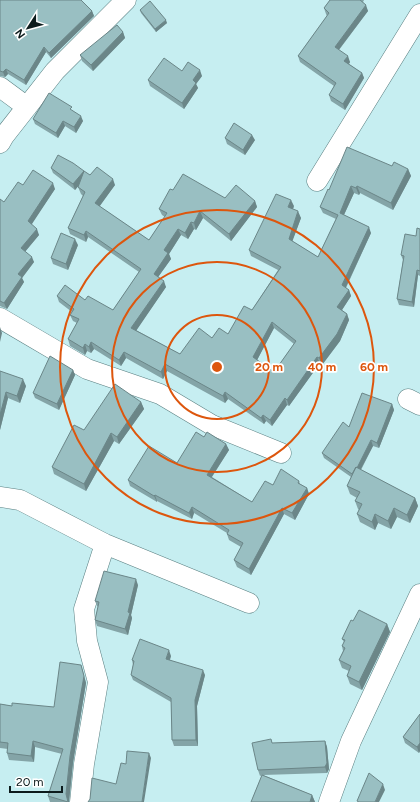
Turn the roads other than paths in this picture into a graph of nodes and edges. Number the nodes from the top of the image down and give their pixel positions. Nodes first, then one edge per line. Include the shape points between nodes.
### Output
1 (126, 0) edge
2 (420, 14) edge
3 (0, 86) edge
4 (27, 107) junction
5 (0, 143) edge
6 (317, 181) dead end
7 (0, 318) edge
8 (281, 453) dead end
9 (0, 497) edge
10 (105, 544) junction
11 (420, 594) edge
12 (250, 603) dead end
13 (80, 802) edge
14 (329, 802) edge

1 - 4 street via 55,72
2 - 6 street
3 - 4 street
4 - 5 street
7 - 8 street via 87,369 160,394 212,424
9 - 10 street via 20,500
10 - 12 street
10 - 13 street via 84,609 87,641 98,682
11 - 14 street via 351,741

